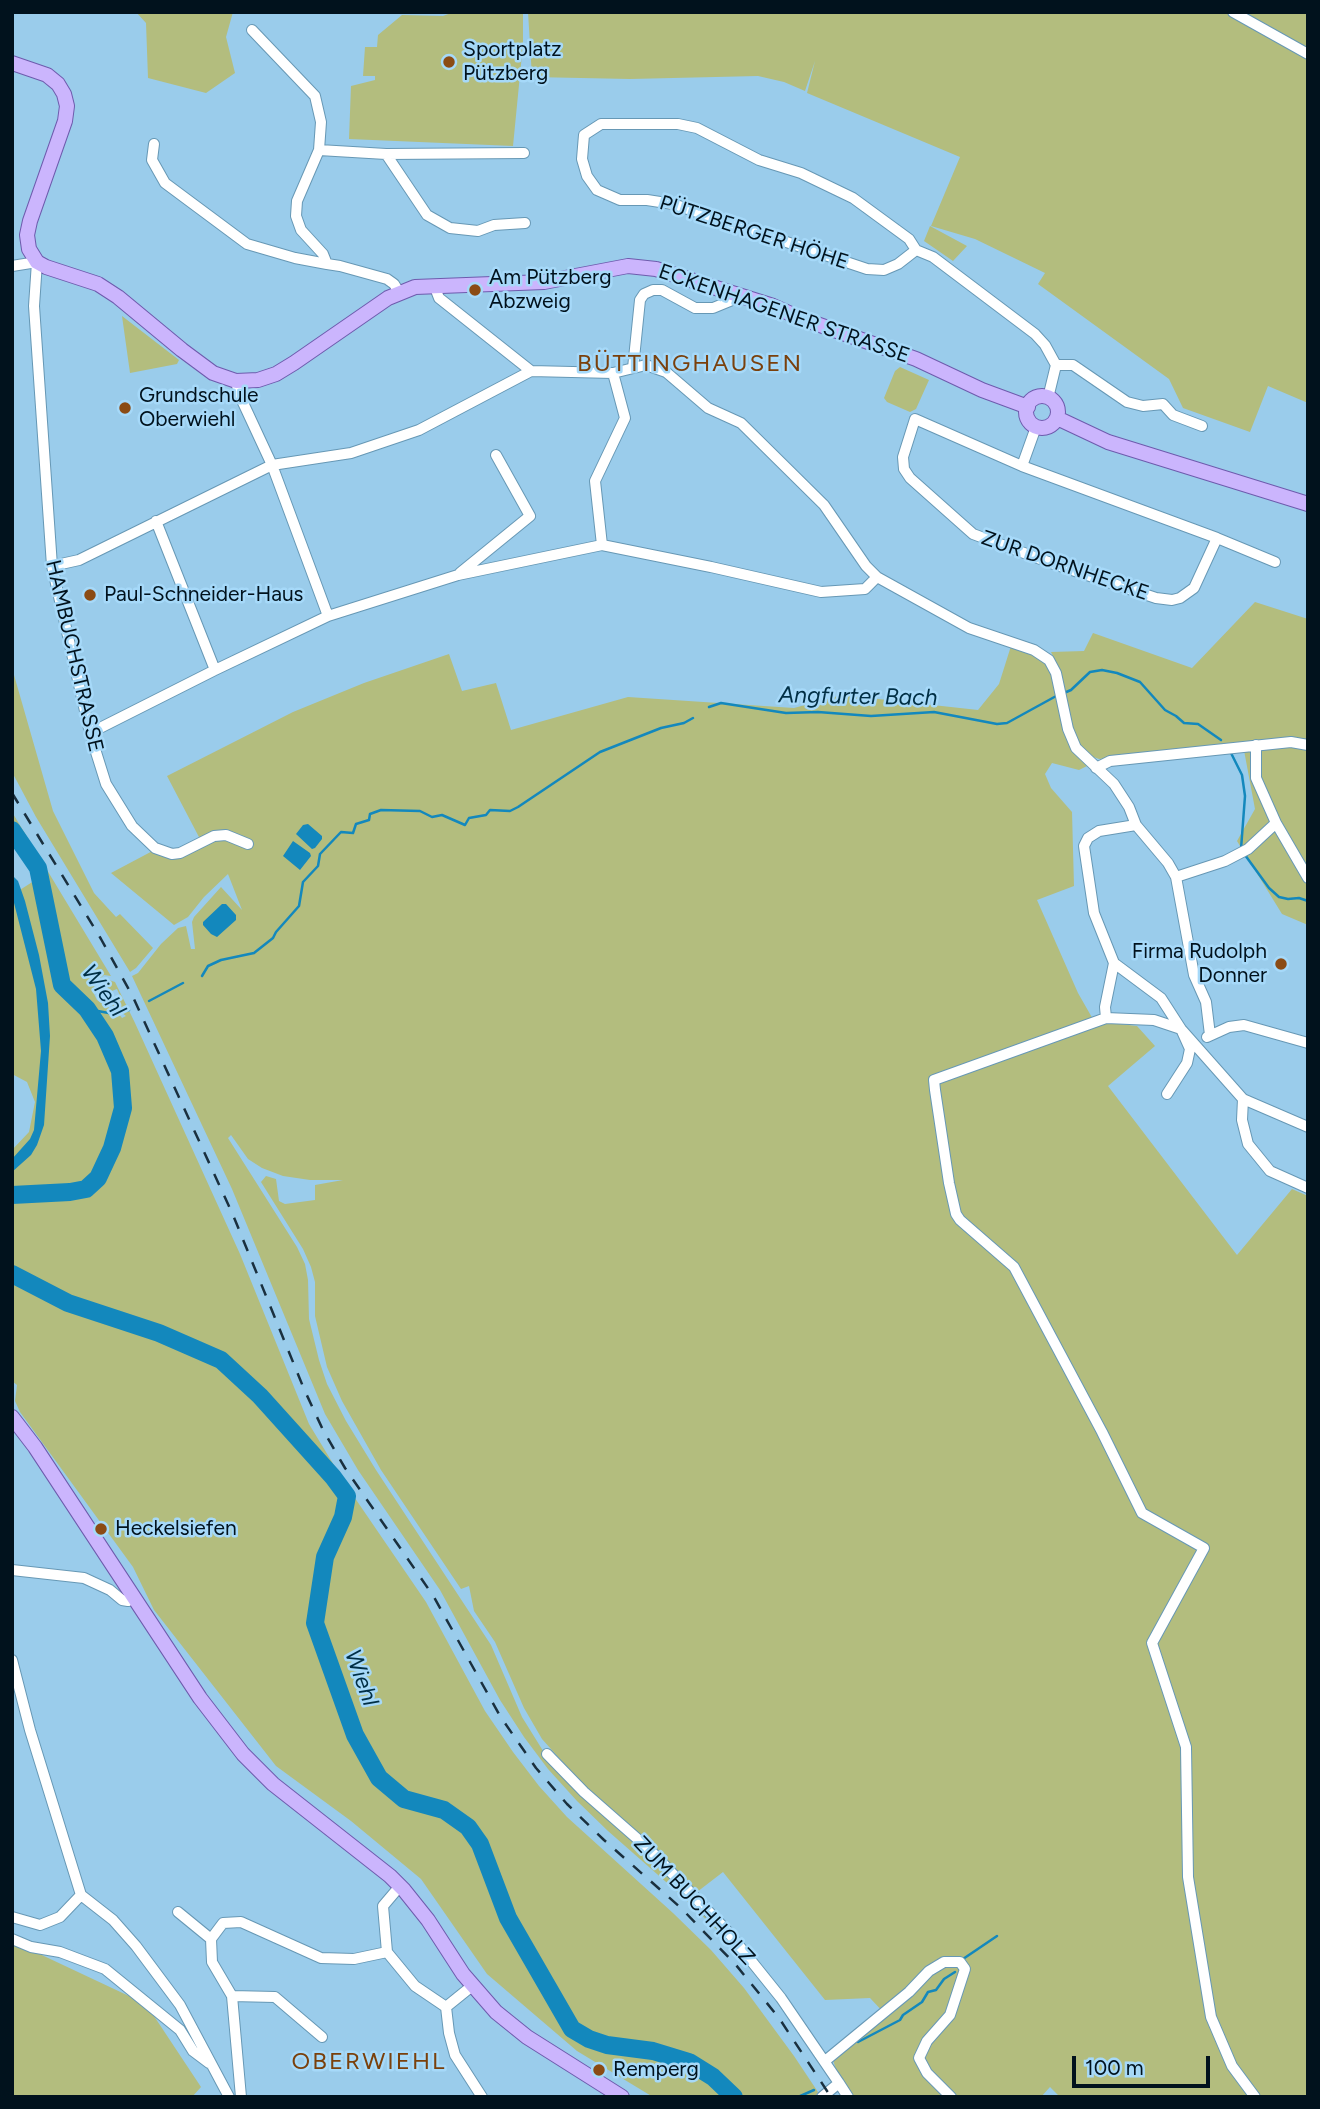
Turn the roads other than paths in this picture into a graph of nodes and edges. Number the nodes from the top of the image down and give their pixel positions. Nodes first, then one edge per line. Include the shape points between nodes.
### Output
1 (1234, 12) edge
2 (252, 30) dead end
3 (1308, 54) edge
4 (12, 63) edge
5 (153, 144) dead end
6 (319, 150) junction
7 (524, 153) dead end
8 (386, 154) junction
9 (525, 223) dead end
10 (916, 250) junction
11 (37, 262) junction
12 (327, 264) junction
13 (12, 266) edge
14 (434, 285) junction
15 (399, 292) junction
16 (735, 295) junction
17 (1056, 365) junction
18 (633, 368) junction
19 (531, 371) junction
20 (613, 373) junction
21 (236, 381) junction
22 (1048, 398) junction
23 (1028, 407) junction
24 (1057, 418) junction
25 (1202, 426) dead end
26 (1036, 427) junction
27 (496, 455) dead end
28 (272, 465) junction
29 (1022, 466) junction
30 (1308, 504) edge
31 (156, 521) junction
32 (1217, 538) junction
33 (603, 545) junction
34 (1275, 562) dead end
35 (52, 566) junction
36 (458, 575) junction
37 (877, 577) junction
38 (328, 616) junction
39 (215, 670) junction
40 (90, 733) junction
41 (1256, 745) junction
42 (1308, 745) edge
43 (1096, 768) junction
44 (1276, 823) junction
45 (1136, 825) junction
46 (248, 844) dead end
47 (1176, 877) junction
48 (1308, 878) edge
49 (1114, 963) junction
50 (1106, 1018) junction
51 (1181, 1029) junction
52 (1210, 1035) junction
53 (1308, 1043) edge
54 (1196, 1045) junction
55 (1167, 1094) dead end
56 (1243, 1099) junction
57 (1308, 1127) edge
58 (1308, 1188) edge
59 (12, 1417) edge
60 (12, 1570) edge
61 (134, 1597) junction
62 (12, 1660) edge
63 (547, 1754) dead end
64 (400, 1886) junction
65 (81, 1895) junction
66 (178, 1913) dead end
67 (12, 1917) edge
68 (211, 1938) junction
69 (12, 1939) edge
70 (387, 1952) junction
71 (472, 1986) junction
72 (232, 1996) junction
73 (446, 2007) junction
74 (322, 2037) dead end
75 (825, 2061) junction
76 (212, 2065) junction
77 (839, 2083) junction
78 (229, 2097) edge
79 (241, 2097) edge
80 (482, 2097) edge
81 (622, 2097) edge
82 (822, 2097) edge
83 (848, 2097) edge
84 (951, 2097) edge
85 (1255, 2097) edge

1 - 3 street
2 - 6 street via 315,96 321,122
4 - 11 main road via 58,83 67,106 27,235
5 - 12 street via 152,160 165,183 247,244
6 - 8 street
6 - 12 street via 297,201 296,216 300,230
7 - 8 street
8 - 9 street via 427,215 450,228 478,231
10 - 10 street, PÜTZBERGER HÖHE via 909,239 853,198 696,128 601,124 584,135 582,159 587,176 597,190 620,200 673,204 867,270 884,270
10 - 17 street, PÜTZBERGER HÖHE via 933,257 1035,334
11 - 13 street
11 - 21 main road via 108,290 213,373
11 - 35 street, HAMBUCHSTRASSE via 34,306
12 - 15 street via 387,279
14 - 15 main road, ECKENHAGENER STRASSE
14 - 16 main road, ECKENHAGENER STRASSE via 544,282 628,266 656,269
14 - 19 street via 439,298
15 - 21 main road, ECKENHAGENER STRASSE via 276,374
16 - 18 street via 713,308 695,307 662,290 644,294
16 - 23 main road, ECKENHAGENER STRASSE via 916,359
17 - 22 street
17 - 25 street via 1073,365 1127,402 1163,404 1173,415
18 - 20 street
18 - 37 street via 646,365 666,372 708,408 741,423 824,505
19 - 20 street
19 - 28 street via 419,430 351,453
20 - 33 street via 625,418 594,481
21 - 28 street
22 - 23 main road via 1035,399
22 - 24 main road via 1057,406
23 - 26 main road via 1027,417
24 - 26 main road via 1048,427
24 - 30 main road via 1108,442
26 - 29 street
27 - 36 street via 530,516
28 - 31 street
28 - 38 street
29 - 32 street, ZUR DORNHECKE
29 - 32 street, ZUR DORNHECKE via 915,419 903,457 910,478 973,534 1156,598 1180,598 1194,588
31 - 35 street via 79,560
31 - 39 street
32 - 34 street, ZUR DORNHECKE
33 - 36 street
33 - 37 street via 821,592 865,589
35 - 40 street, HAMBUCHSTRASSE
36 - 38 street
37 - 43 street via 969,628 1034,650 1049,660 1076,748
38 - 39 street
39 - 40 street
40 - 46 street, HAMBUCHSTRASSE via 118,806 155,848 180,853 226,835
41 - 42 street
41 - 43 street via 1110,761
41 - 44 street via 1256,778
43 - 45 street via 1114,784
44 - 47 street via 1242,852
44 - 48 street
45 - 47 street
45 - 49 street via 1099,831 1084,845 1094,913
47 - 52 street
49 - 50 street
49 - 51 street via 1161,998
50 - 51 street via 1154,1020
50 - 85 street via 934,1080 949,1183 960,1220 1014,1267 1142,1513 1204,1548 1152,1643 1186,1746 1188,1877 1211,2017 1232,2066
51 - 54 street
51 - 55 street via 1190,1049 1187,1063
52 - 53 street via 1244,1025
52 - 54 street
54 - 56 street
56 - 57 street
56 - 58 street via 1248,1144 1270,1171
59 - 61 main road
60 - 61 street via 84,1578 122,1600
61 - 64 main road via 243,1754 273,1784
62 - 65 street
63 - 75 street, ZUM BUCHHOLZ via 711,1914 781,1998
64 - 70 street via 383,1906
64 - 71 main road
65 - 67 street via 60,1917 40,1925
65 - 76 street via 136,1946 180,2005
66 - 68 street
68 - 70 street via 223,1923 242,1922 320,1958 354,1959
68 - 72 street via 212,1962
69 - 76 street via 106,1969 180,2030 193,2051
70 - 73 street via 415,1986
71 - 73 street
71 - 81 main road via 527,2037
72 - 74 street via 275,1997
72 - 79 street
73 - 80 street via 455,2055
75 - 77 street, ZUM BUCHHOLZ
75 - 84 street via 929,1971 944,1962 960,1962 965,1969 950,2015 919,2058
76 - 78 street
77 - 82 street
77 - 83 street, ZUM BUCHHOLZ

